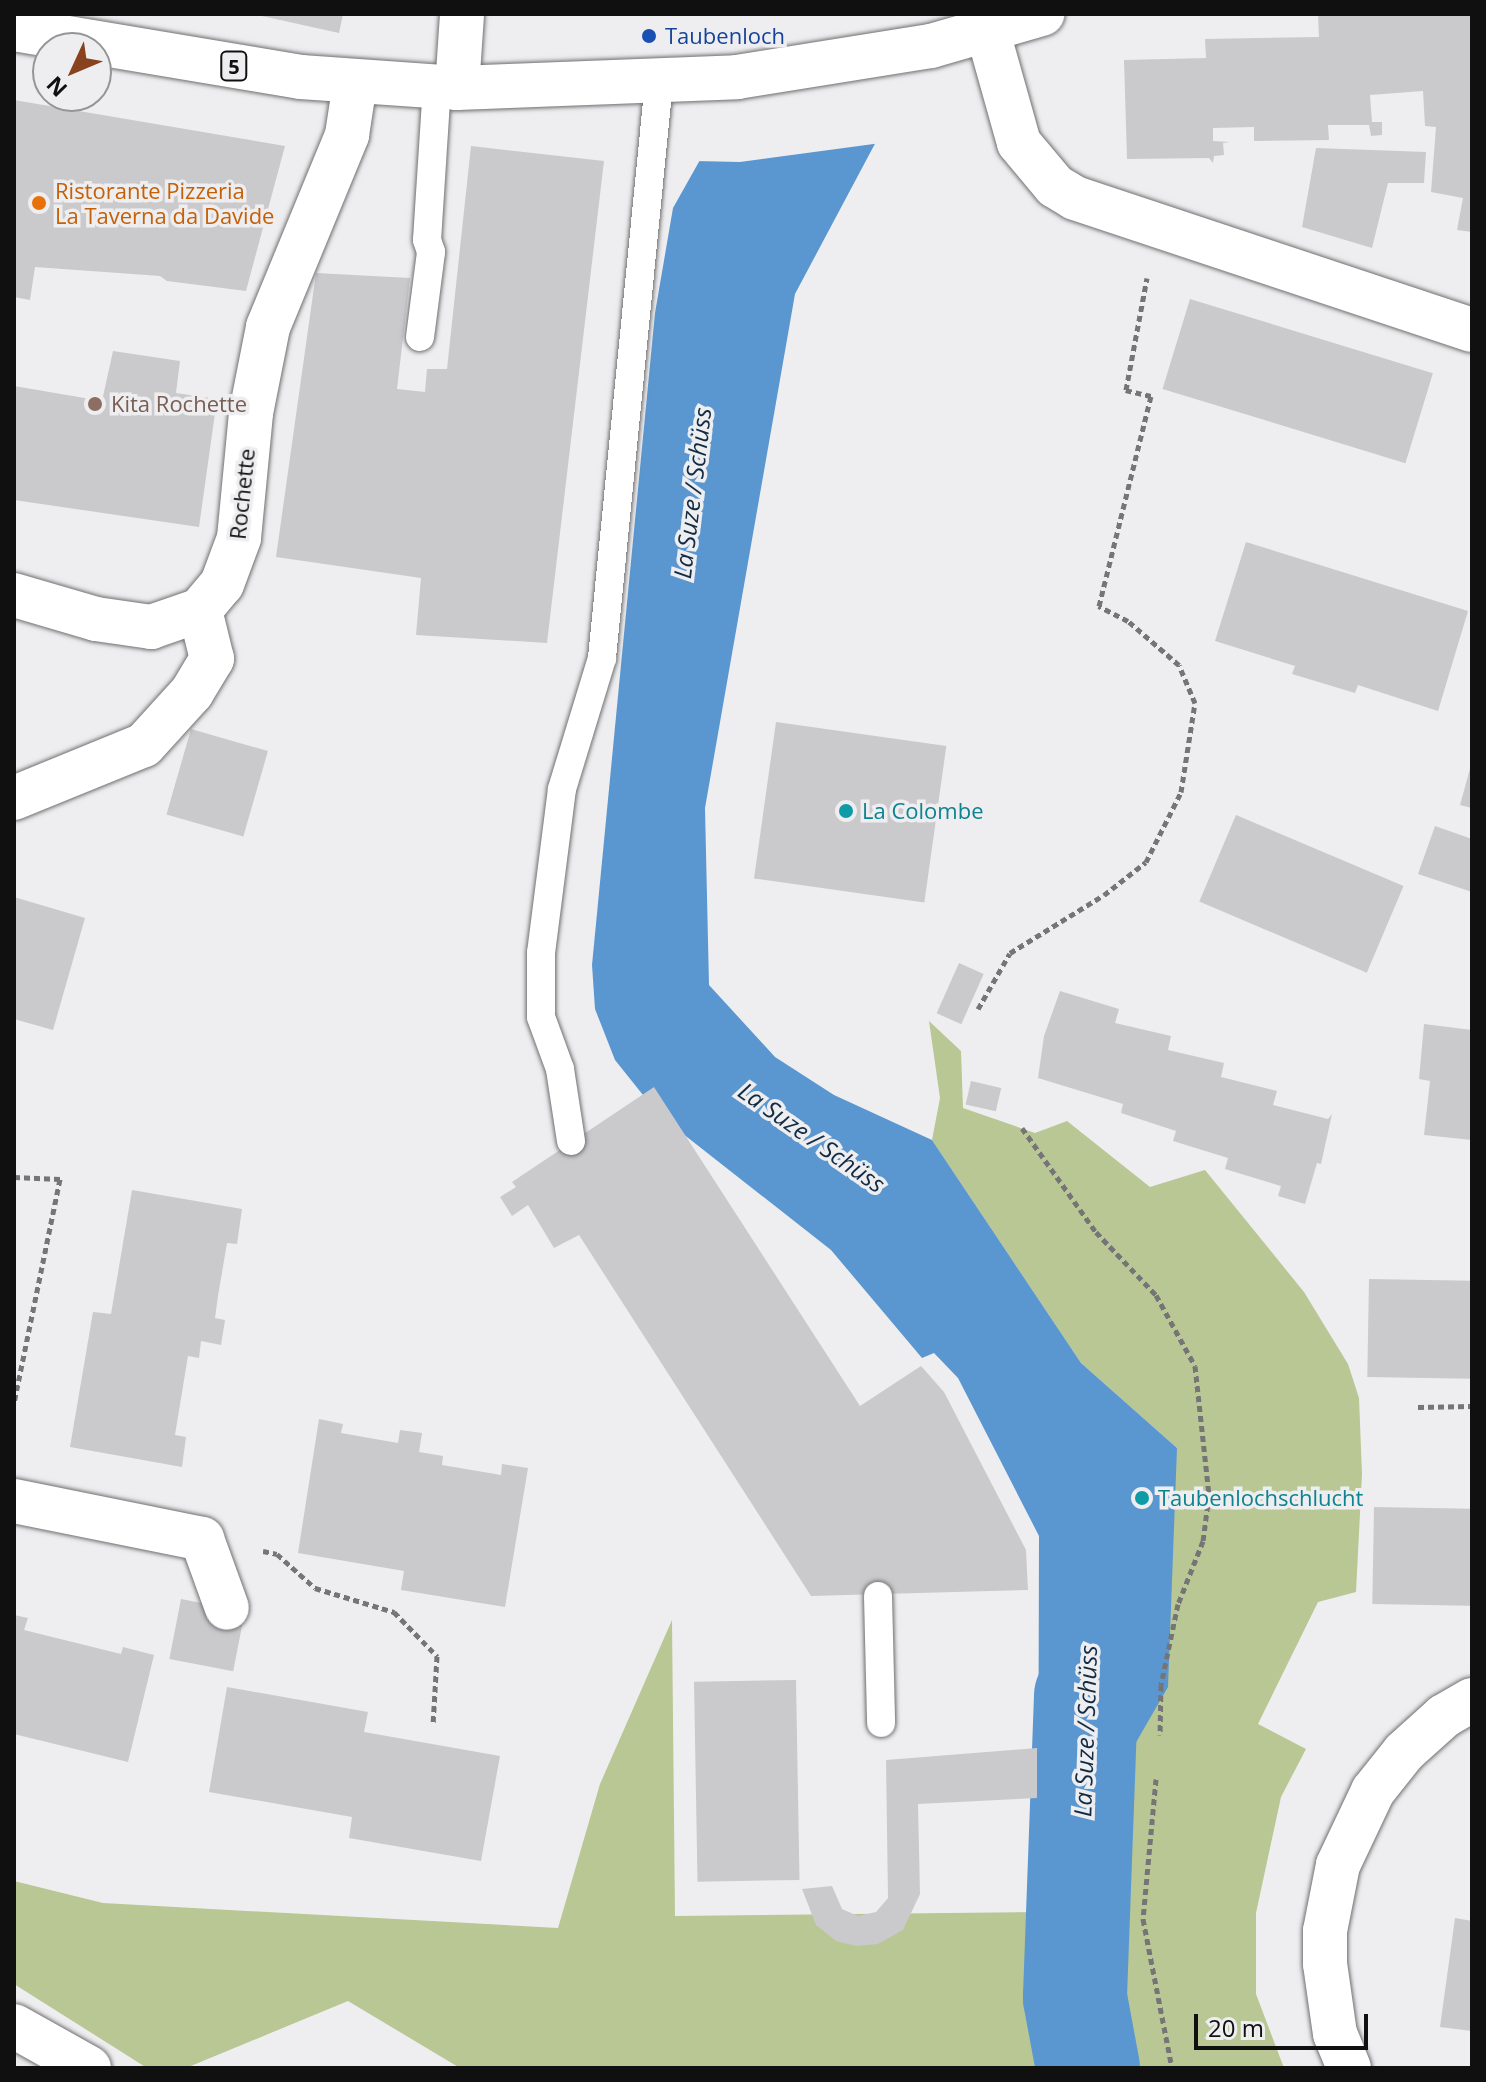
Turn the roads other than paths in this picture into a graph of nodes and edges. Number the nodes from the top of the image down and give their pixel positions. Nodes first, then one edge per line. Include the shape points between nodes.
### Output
1 (462, 14) edge
2 (1042, 14) edge
3 (14, 29) edge
4 (987, 29) junction
5 (659, 82) junction
6 (355, 83) junction
7 (447, 88) junction
8 (1472, 330) edge
9 (420, 337) dead end
10 (14, 595) edge
11 (200, 610) junction
12 (14, 798) edge
13 (571, 1141) dead end
14 (14, 1501) edge
15 (878, 1596) dead end
16 (227, 1608) dead end
17 (1472, 1700) edge
18 (881, 1723) dead end
19 (14, 2026) edge
20 (89, 2068) edge
21 (1349, 2068) edge

1 - 7 street
2 - 4 street, 5
3 - 6 street, 5
4 - 5 street, 5 via 931,46 737,77
4 - 8 street via 1019,143 1055,186 1130,217
5 - 7 street, 5
5 - 13 lane via 602,658 562,789 541,953 541,1017 560,1069
6 - 7 street, 5
6 - 11 street, Rochette via 347,135 268,327 251,413 235,554 222,584
7 - 9 lane
10 - 11 street via 128,626 151,627
11 - 12 street via 212,659 192,692 144,745
14 - 16 street via 202,1539
15 - 18 lane
17 - 21 street via 1444,1716 1404,1752 1373,1791 1338,1865 1325,1931 1325,1964 1335,2034
19 - 20 street

